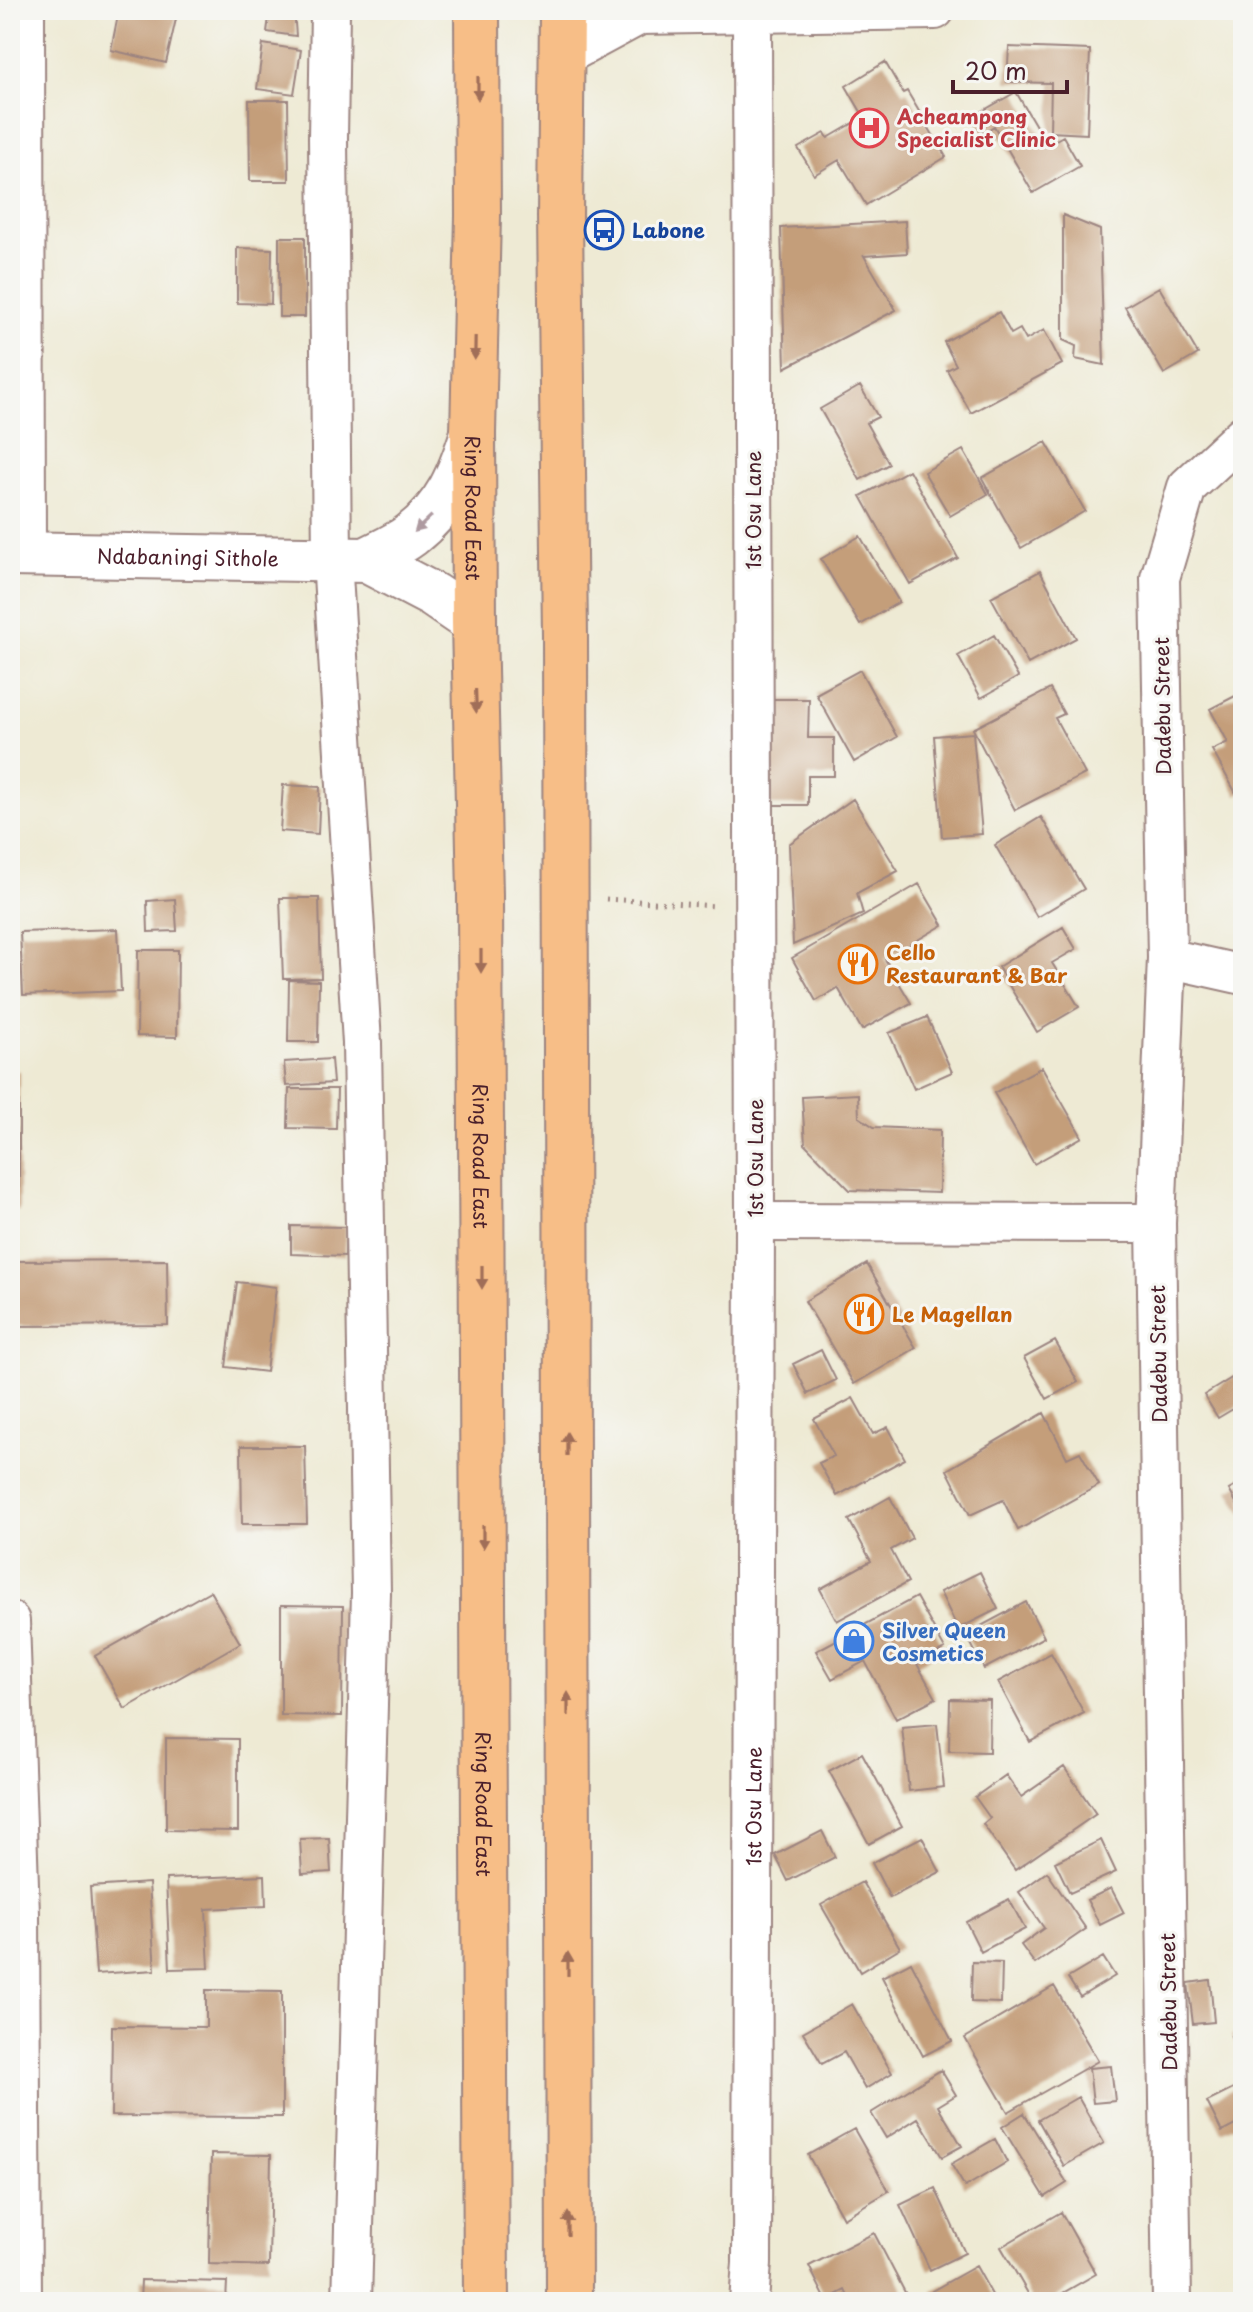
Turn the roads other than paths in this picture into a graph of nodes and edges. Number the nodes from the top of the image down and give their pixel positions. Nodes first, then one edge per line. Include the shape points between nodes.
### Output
1 (25, 10) edge
2 (330, 10) edge
3 (477, 10) edge
4 (562, 10) edge
5 (935, 10) edge
6 (637, 12) edge
7 (752, 14) junction
8 (562, 57) junction
9 (473, 433) junction
10 (1243, 435) edge
11 (18, 554) edge
12 (349, 560) junction
13 (474, 623) junction
14 (1167, 958) junction
15 (1243, 975) edge
16 (755, 1222) junction
17 (1156, 1223) junction
18 (10, 1621) edge
19 (15, 1914) edge
20 (22, 2302) edge
21 (352, 2302) edge
22 (486, 2302) edge
23 (569, 2302) edge
24 (749, 2302) edge
25 (1172, 2302) edge

1 - 11 street
2 - 12 street via 328,138
3 -> 9 main road, Ring Road East
4 - 8 main road
5 - 7 street
6 - 7 street
6 - 8 street
7 - 16 street, 1st Osu Lane
23 -> 8 main road
9 -> 12 street, Ndabaningi Sithole via 459,475 441,506 410,536
9 - 13 main road, Ring Road East
10 - 14 street, Dadebu Street via 1187,487 1160,578
11 - 12 street, Ndabaningi Sithole
12 - 13 street, Ndabaningi Sithole via 433,595
12 - 21 street via 371,1593
13 -> 22 main road, Ring Road East via 480,881
14 - 15 street
14 - 17 street, Dadebu Street
16 - 17 street
16 - 24 street, 1st Osu Lane
17 - 25 street, Dadebu Street
18 - 19 street
19 - 20 street

